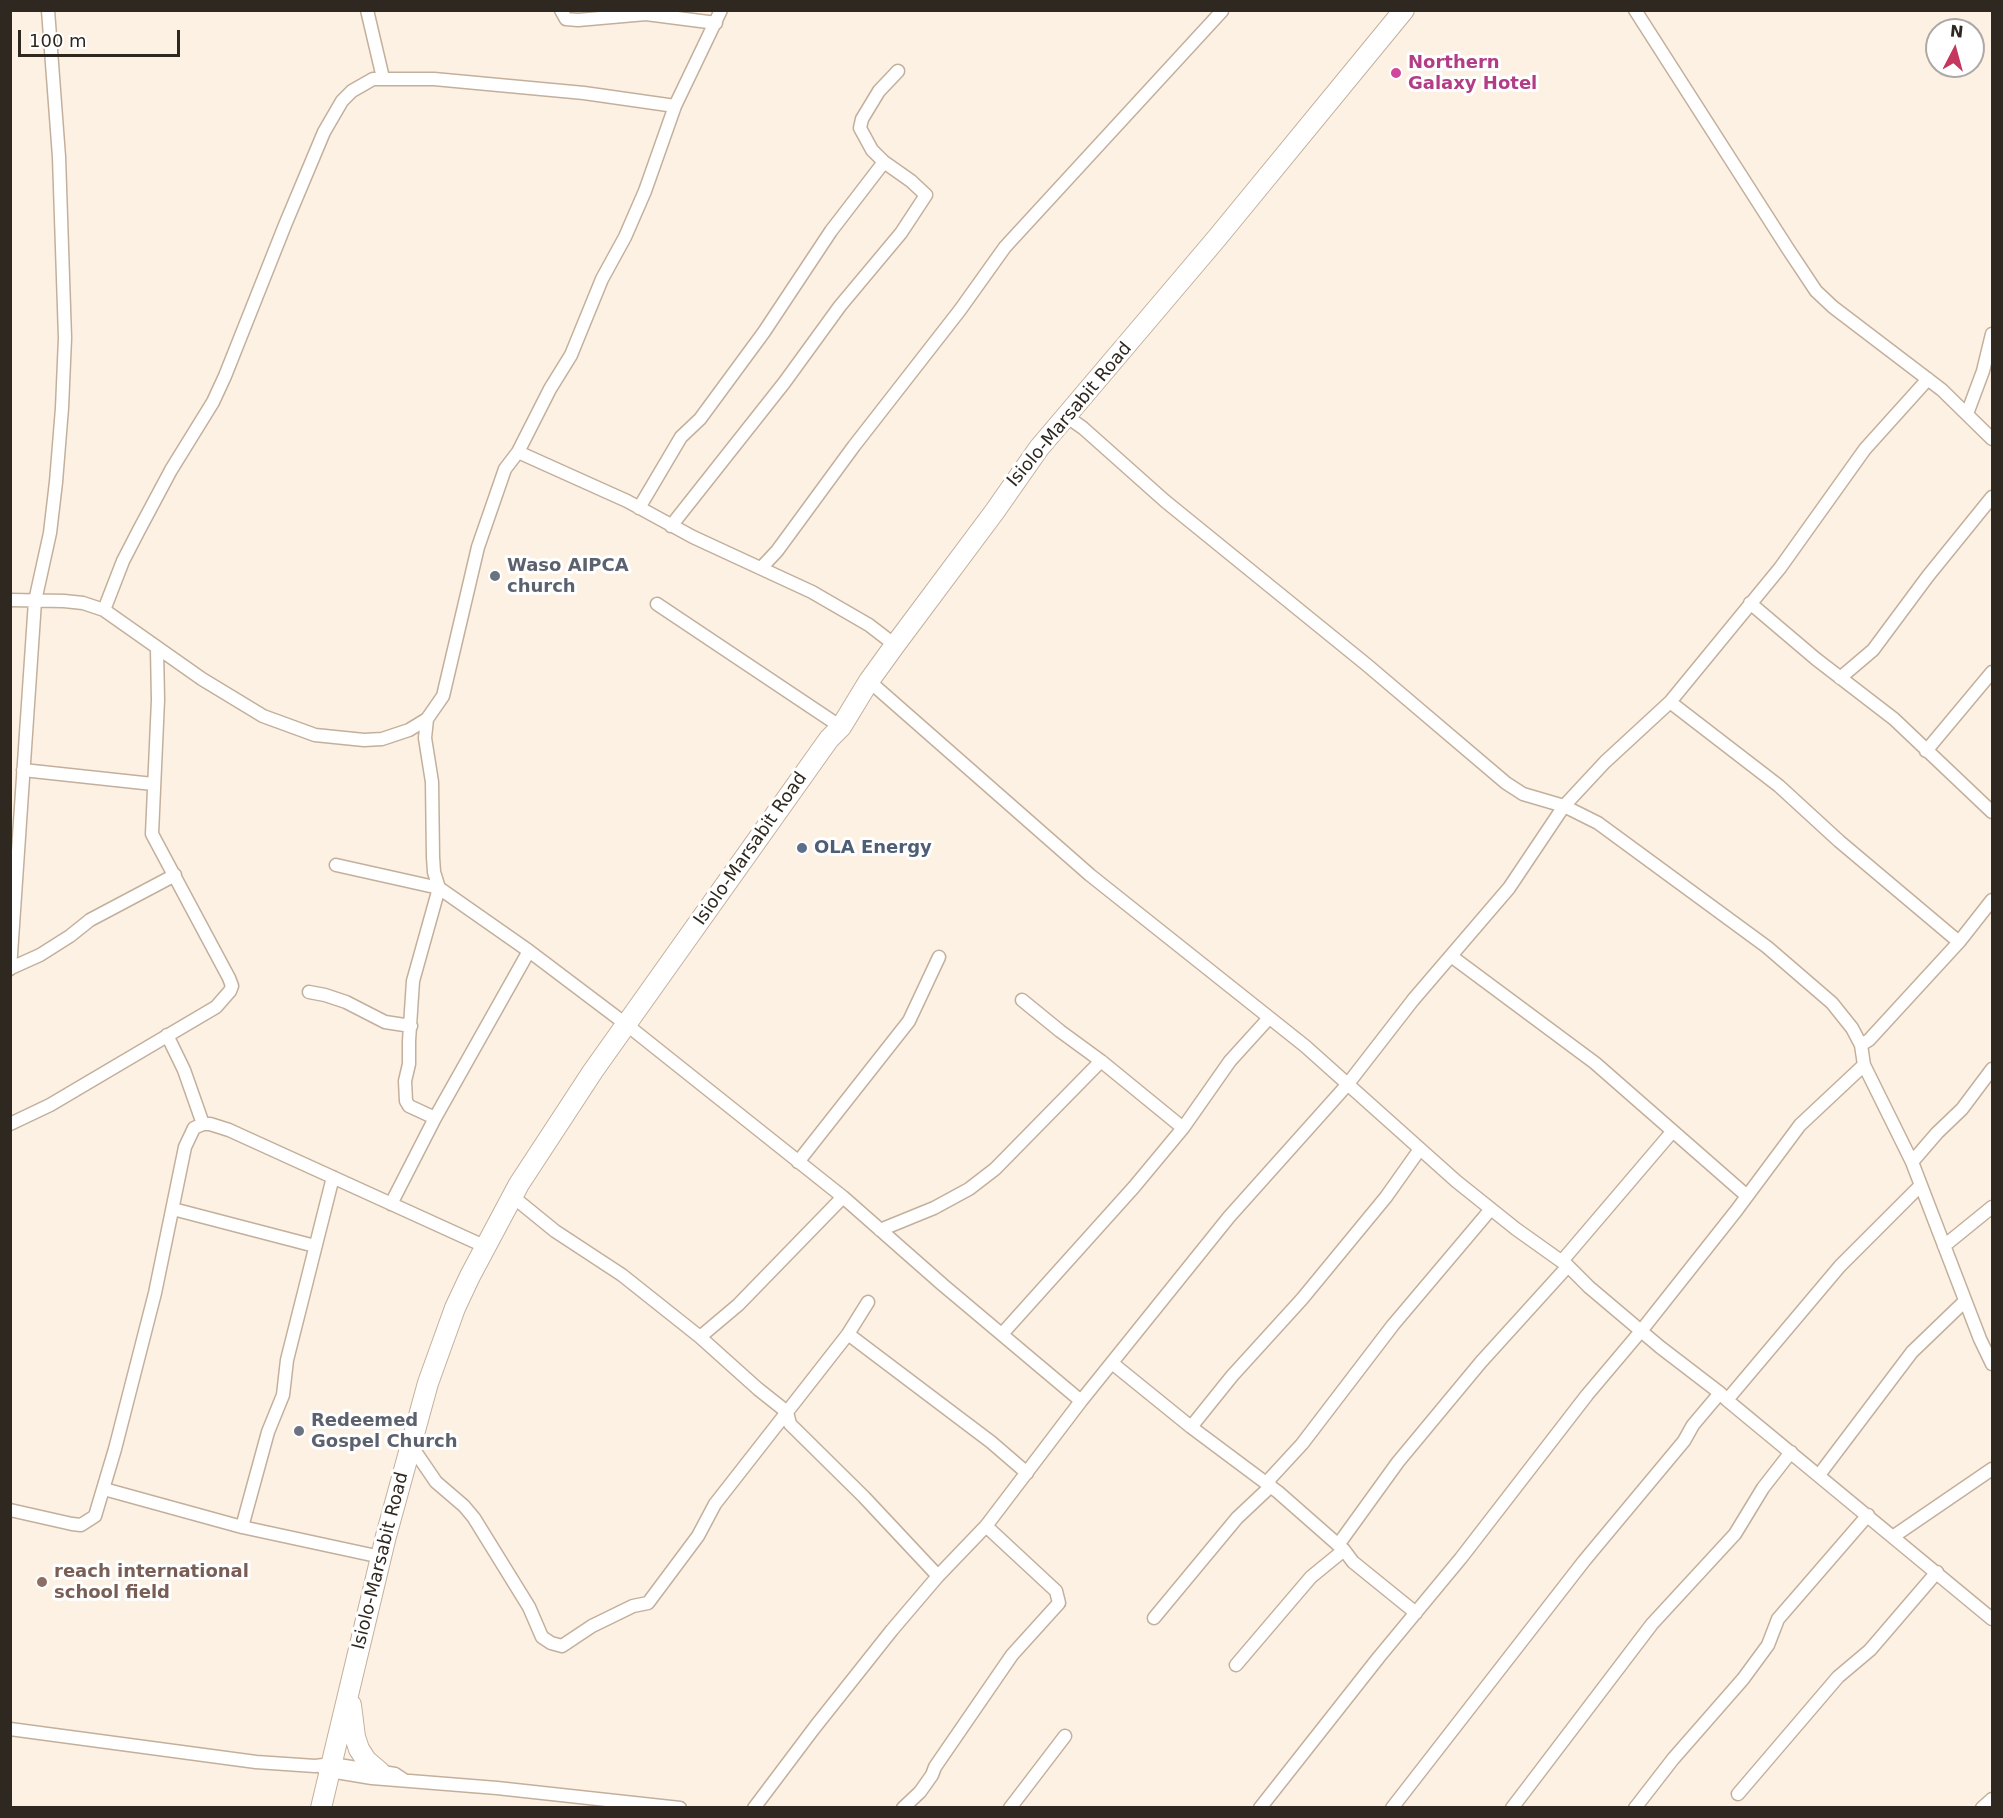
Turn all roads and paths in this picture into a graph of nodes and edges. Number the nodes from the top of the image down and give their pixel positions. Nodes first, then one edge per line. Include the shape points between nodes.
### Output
1 (48, 10) edge
2 (367, 10) edge
3 (561, 10) edge
4 (721, 10) edge
5 (1222, 10) edge
6 (1404, 10) edge
7 (1635, 10) edge
8 (716, 23) junction
9 (898, 71) dead end
10 (383, 78) junction
11 (675, 106) junction
12 (884, 162) junction
13 (1992, 334) edge
14 (1928, 379) junction
15 (1967, 414) junction
16 (1066, 416) junction
17 (1992, 439) edge
18 (518, 452) junction
19 (1992, 497) edge
20 (639, 508) junction
21 (671, 526) junction
22 (762, 567) junction
23 (10, 600) edge
24 (35, 602) junction
25 (1750, 603) junction
26 (657, 604) dead end
27 (104, 610) junction
28 (895, 645) junction
29 (157, 649) junction
30 (1992, 672) edge
31 (1840, 678) junction
32 (869, 681) junction
33 (1670, 702) junction
34 (427, 719) junction
35 (841, 727) junction
36 (1926, 751) junction
37 (23, 770) junction
38 (153, 784) junction
39 (1564, 806) junction
40 (1992, 812) edge
41 (336, 865) dead end
42 (174, 875) junction
43 (439, 888) junction
44 (1992, 900) edge
45 (1959, 942) junction
46 (530, 951) junction
47 (1451, 956) junction
48 (939, 957) dead end
49 (10, 969) edge
50 (309, 992) dead end
51 (1022, 1000) dead end
52 (1269, 1018) junction
53 (627, 1025) junction
54 (411, 1026) junction
55 (167, 1035) junction
56 (1861, 1045) junction
57 (1101, 1061) junction
58 (1864, 1065) junction
59 (1992, 1069) edge
60 (1347, 1085) junction
61 (435, 1118) junction
62 (203, 1124) junction
63 (10, 1125) edge
64 (1183, 1128) junction
65 (1672, 1132) junction
66 (1420, 1149) junction
67 (798, 1162) junction
68 (1912, 1162) junction
69 (333, 1177) junction
70 (1921, 1185) junction
71 (512, 1196) junction
72 (1747, 1196) junction
73 (843, 1197) junction
74 (391, 1204) junction
75 (1992, 1207) edge
76 (173, 1209) junction
77 (1491, 1209) junction
78 (880, 1230) junction
79 (315, 1246) junction
80 (484, 1246) junction
81 (1944, 1246) junction
82 (1565, 1264) junction
83 (1965, 1301) junction
84 (867, 1302) dead end
85 (1641, 1331) junction
86 (849, 1334) junction
87 (1002, 1334) junction
88 (700, 1336) junction
89 (1112, 1363) junction
90 (1992, 1364) edge
91 (1723, 1397) junction
92 (1081, 1401) junction
93 (787, 1412) junction
94 (1191, 1427) junction
95 (410, 1444) junction
96 (1791, 1452) junction
97 (1992, 1469) edge
98 (1026, 1473) junction
99 (1819, 1475) junction
100 (1269, 1485) junction
101 (104, 1489) junction
102 (10, 1510) edge
103 (1868, 1515) junction
104 (986, 1526) junction
105 (242, 1527) junction
106 (1894, 1536) junction
107 (1341, 1548) junction
108 (381, 1557) junction
109 (1937, 1572) junction
110 (938, 1576) junction
111 (1416, 1613) junction
112 (1154, 1618) dead end
113 (1992, 1619) edge
114 (1236, 1665) dead end
115 (349, 1694) junction
116 (10, 1729) edge
117 (1065, 1736) dead end
118 (326, 1768) junction
119 (380, 1772) junction
120 (404, 1780) junction
121 (1738, 1794) dead end
122 (1992, 1799) edge
123 (321, 1808) edge
124 (680, 1808) edge
125 (754, 1808) edge
126 (903, 1808) edge
127 (1010, 1808) edge
128 (1260, 1808) edge
129 (1392, 1808) edge
130 (1512, 1808) edge
131 (1635, 1808) edge
132 (1982, 1808) edge

1 - 24 street via 59,157 65,338 54,502
2 - 10 street
3 - 8 street via 566,19 578,21 646,14
4 - 8 street
5 - 22 street via 1005,247
6 - 16 highway, Isiolo-Marsabit Road
7 - 14 street via 1816,291
8 - 11 street
9 - 12 street via 879,91 860,123 864,138
10 - 11 street via 515,86
10 - 27 street via 352,91 331,118 225,376 139,530
11 - 18 street via 625,237 602,279 571,356
12 - 20 street via 700,419 681,437
12 - 21 street via 926,195 919,209
13 - 15 street
14 - 15 street
14 - 25 street via 1865,449 1780,568
15 - 17 street
16 - 28 highway, Isiolo-Marsabit Road
16 - 39 street via 1506,783 1523,794
18 - 20 street
18 - 34 street via 505,470 484,524 447,682 439,705
19 - 31 street via 1873,650
20 - 21 street
21 - 22 street
22 - 28 street via 869,625
23 - 24 street
24 - 27 street via 74,602
24 - 37 street
25 - 31 street
25 - 33 street
26 - 35 street
27 - 29 street
28 - 32 highway, Isiolo-Marsabit Road
29 - 34 street via 263,716 315,735 382,739 400,735
29 - 38 street
30 - 36 street
31 - 36 street via 1894,719
32 - 35 highway, Isiolo-Marsabit Road
32 - 52 street via 1090,875
33 - 39 street
33 - 45 street via 1779,786
34 - 43 street via 434,872
35 - 53 highway, Isiolo-Marsabit Road
36 - 40 street
37 - 38 street
37 - 49 street
38 - 42 street via 152,834
39 - 47 street via 1509,888
39 - 56 street via 1615,835 1783,960 1832,1003
41 - 43 street
42 - 49 street
42 - 55 street via 232,986 216,1007
43 - 46 street
43 - 54 street via 413,981
44 - 45 street
45 - 56 street
46 - 53 street
46 - 61 street
47 - 60 street
47 - 65 street via 1595,1063
48 - 67 street via 909,1022
50 - 54 street via 337,998 385,1022
51 - 57 street
52 - 60 street
52 - 64 street via 1230,1061
53 - 67 street
53 - 71 highway, Isiolo-Marsabit Road
54 - 61 street via 406,1101
55 - 62 street
55 - 63 street
56 - 58 street
57 - 64 street
57 - 78 street via 995,1169 969,1189
58 - 68 street
58 - 72 street via 1800,1125
59 - 68 street via 1962,1109
60 - 66 street
60 - 89 street via 1229,1218
61 - 74 street
62 - 69 street via 229,1130
62 - 76 street via 194,1128 185,1147
64 - 87 street
65 - 72 street
65 - 82 street
66 - 77 street
66 - 94 street via 1302,1299
67 - 73 street
68 - 70 street
69 - 74 street
69 - 79 street
70 - 81 street
70 - 91 street via 1840,1266
71 - 80 highway, Isiolo-Marsabit Road
71 - 88 street
72 - 85 street
73 - 78 street
73 - 88 street via 738,1305
74 - 80 street
75 - 81 street
76 - 79 street
76 - 101 street
77 - 82 street
77 - 100 street via 1393,1324
78 - 87 street
79 - 105 street via 287,1360 283,1395 268,1432
80 - 95 highway, Isiolo-Marsabit Road via 455,1308
81 - 83 street
82 - 85 street
82 - 107 street via 1398,1462
83 - 90 street
83 - 99 street via 1912,1352
84 - 86 street
85 - 91 street
85 - 111 street
86 - 93 street
86 - 98 street
87 - 92 street
88 - 93 street
89 - 92 street
89 - 94 street
91 - 96 street
91 - 129 street via 1693,1425
92 - 98 street
93 - 95 street via 715,1504 698,1536 648,1603 600,1622 562,1646 542,1637 529,1607 474,1518 436,1482
93 - 110 street via 790,1424
94 - 100 street
95 - 108 highway, Isiolo-Marsabit Road
96 - 99 street
96 - 130 street via 1735,1534 1652,1624
97 - 106 street
98 - 104 street
99 - 103 street
100 - 107 street
100 - 112 street
101 - 102 street via 95,1516 81,1525
101 - 105 street
103 - 106 street
103 - 131 street via 1778,1619 1768,1645 1743,1679
104 - 110 street
104 - 126 street via 1056,1591 1059,1603 1012,1655 920,1792
105 - 108 street
106 - 109 street
107 - 111 street
107 - 114 street
108 - 115 highway, Isiolo-Marsabit Road
109 - 113 street
109 - 121 street via 1870,1650 1838,1677
110 - 125 street
111 - 128 street
115 - 118 highway, Isiolo-Marsabit Road
115 - 119 highway via 356,1743 366,1760
116 - 118 street
117 - 127 street
118 - 119 street
118 - 120 street
118 - 123 highway, Isiolo-Marsabit Road
119 - 120 street
120 - 124 street
122 - 132 street

